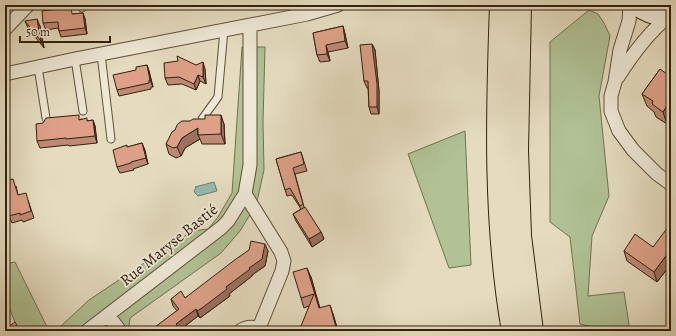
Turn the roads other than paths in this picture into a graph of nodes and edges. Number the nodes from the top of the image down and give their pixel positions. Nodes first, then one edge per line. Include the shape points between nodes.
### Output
1 (28, 5) edge
2 (338, 5) edge
3 (502, 5) edge
4 (520, 5) edge
5 (630, 5) edge
6 (636, 5) edge
7 (670, 16) edge
8 (250, 25) junction
9 (5, 29) edge
10 (224, 30) junction
11 (101, 54) junction
12 (75, 59) junction
13 (38, 67) junction
14 (5, 74) edge
15 (615, 82) junction
16 (83, 111) dead end
17 (46, 118) edge
18 (202, 118) edge
19 (111, 139) dead end
20 (671, 184) edge
21 (245, 194) junction
22 (108, 315) junction
23 (261, 330) edge
24 (87, 331) edge
25 (120, 331) edge
26 (240, 331) edge
27 (513, 331) edge
28 (532, 331) edge

1 - 9 street
2 - 8 street
3 - 27 highway via 498,110 499,194
4 - 28 highway via 517,150 519,228
5 - 15 street via 629,21 620,50
6 - 7 street via 657,16
7 - 15 street via 658,25 631,56
8 - 10 street
8 - 21 street, Rue Maryse Bastié via 250,165
10 - 11 street
10 - 18 lane via 218,98
11 - 12 street
11 - 19 lane
12 - 13 street
12 - 16 lane
13 - 14 street
13 - 17 lane
15 - 20 street via 611,96 611,111 619,131 633,150
21 - 22 street, Rue Maryse Bastié via 221,228
21 - 23 street via 284,261
22 - 24 street, Rue Maryse Bastié
22 - 25 street
23 - 26 street via 248,327

